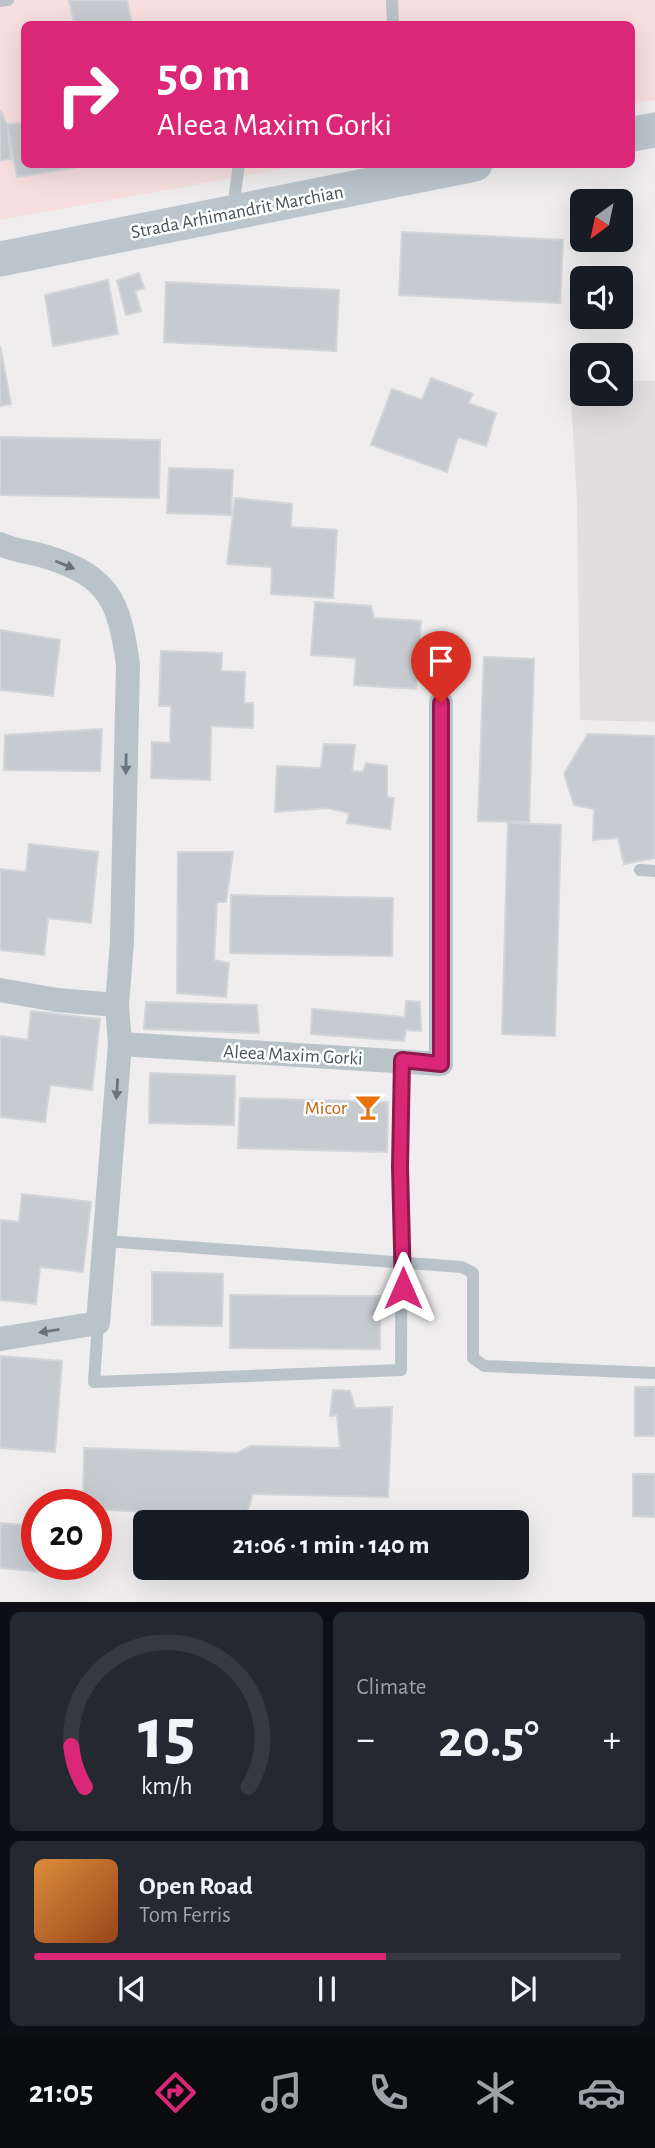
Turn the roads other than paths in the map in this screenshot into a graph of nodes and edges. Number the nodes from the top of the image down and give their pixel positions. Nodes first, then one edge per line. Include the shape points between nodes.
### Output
1 (8, 0) edge
2 (392, 0) edge
3 (0, 1) edge
4 (393, 21) edge
5 (238, 168) edge
6 (454, 168) edge
7 (244, 209) junction
8 (0, 258) edge
9 (0, 544) edge
10 (441, 703) dead end
11 (640, 870) dead end
12 (655, 871) edge
13 (0, 990) edge
14 (117, 1005) junction
15 (120, 1044) junction
16 (402, 1060) junction
17 (106, 1241) junction
18 (403, 1261) junction
19 (98, 1323) junction
20 (0, 1339) edge
21 (655, 1373) edge

1 - 3 lane
2 - 4 lane
5 - 7 lane via 235,193
6 - 7 main road, Strada Arhimandrit Marchian
7 - 8 main road, Strada Arhimandrit Marchian
9 -> 14 street via 83,572 110,593 122,620 128,664
10 - 16 street, Aleea Maxim Gorki via 441,1064
11 - 12 lane
13 - 14 street
14 - 15 street
15 - 16 street, Aleea Maxim Gorki
15 -> 17 street
16 - 18 lane
17 - 18 lane
17 - 19 street
18 - 19 lane via 401,1370 94,1382
18 - 21 lane via 462,1267 473,1273 473,1358 484,1367
19 -> 20 street

